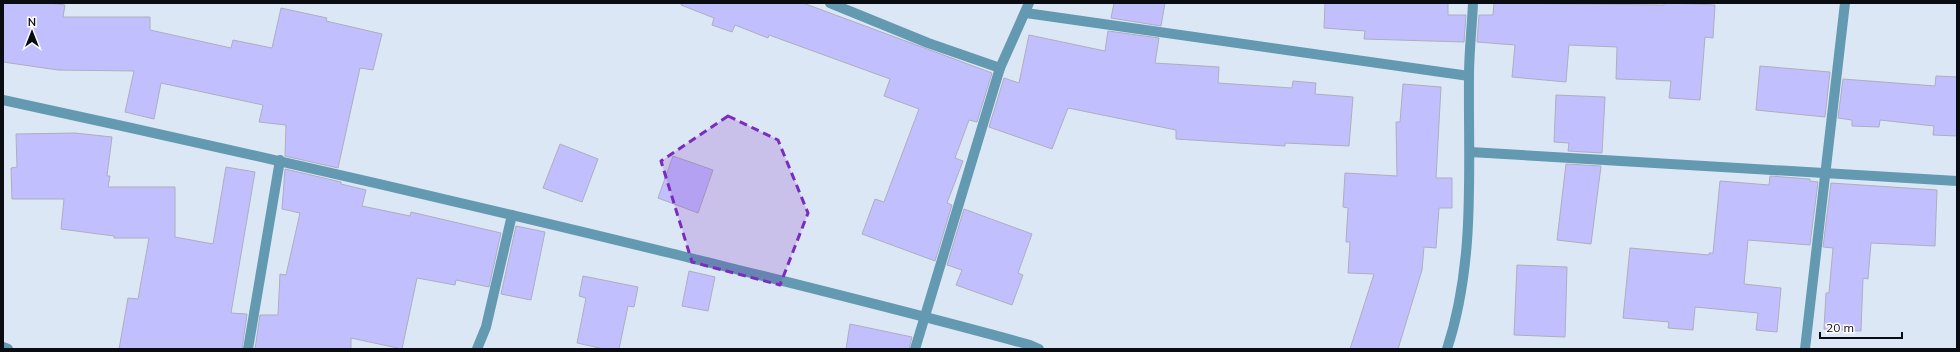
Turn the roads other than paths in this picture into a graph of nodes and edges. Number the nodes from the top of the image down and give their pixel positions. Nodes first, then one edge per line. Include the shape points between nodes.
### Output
1 (830, 3) edge
2 (1473, 3) edge
3 (1845, 3) edge
4 (1027, 8) edge
5 (1000, 68) junction
6 (1469, 76) junction
7 (3, 100) edge
8 (1470, 152) junction
9 (280, 160) junction
10 (1824, 174) junction
11 (1957, 181) edge
12 (512, 215) junction
13 (926, 316) junction
14 (3, 347) edge
15 (8, 349) edge
16 (248, 349) edge
17 (477, 349) edge
18 (915, 349) edge
19 (1040, 349) edge
20 (1447, 349) edge
21 (1806, 349) edge

1 - 5 street via 928,43
2 - 6 street
3 - 10 street
4 - 5 street
4 - 6 street
5 - 13 street
6 - 8 street
7 - 9 street
8 - 10 street
8 - 20 street via 1465,265 1455,322
9 - 12 street
9 - 16 street
10 - 11 street
10 - 21 street
12 - 13 street
12 - 17 street via 489,313
13 - 18 street
13 - 19 street
14 - 15 street

